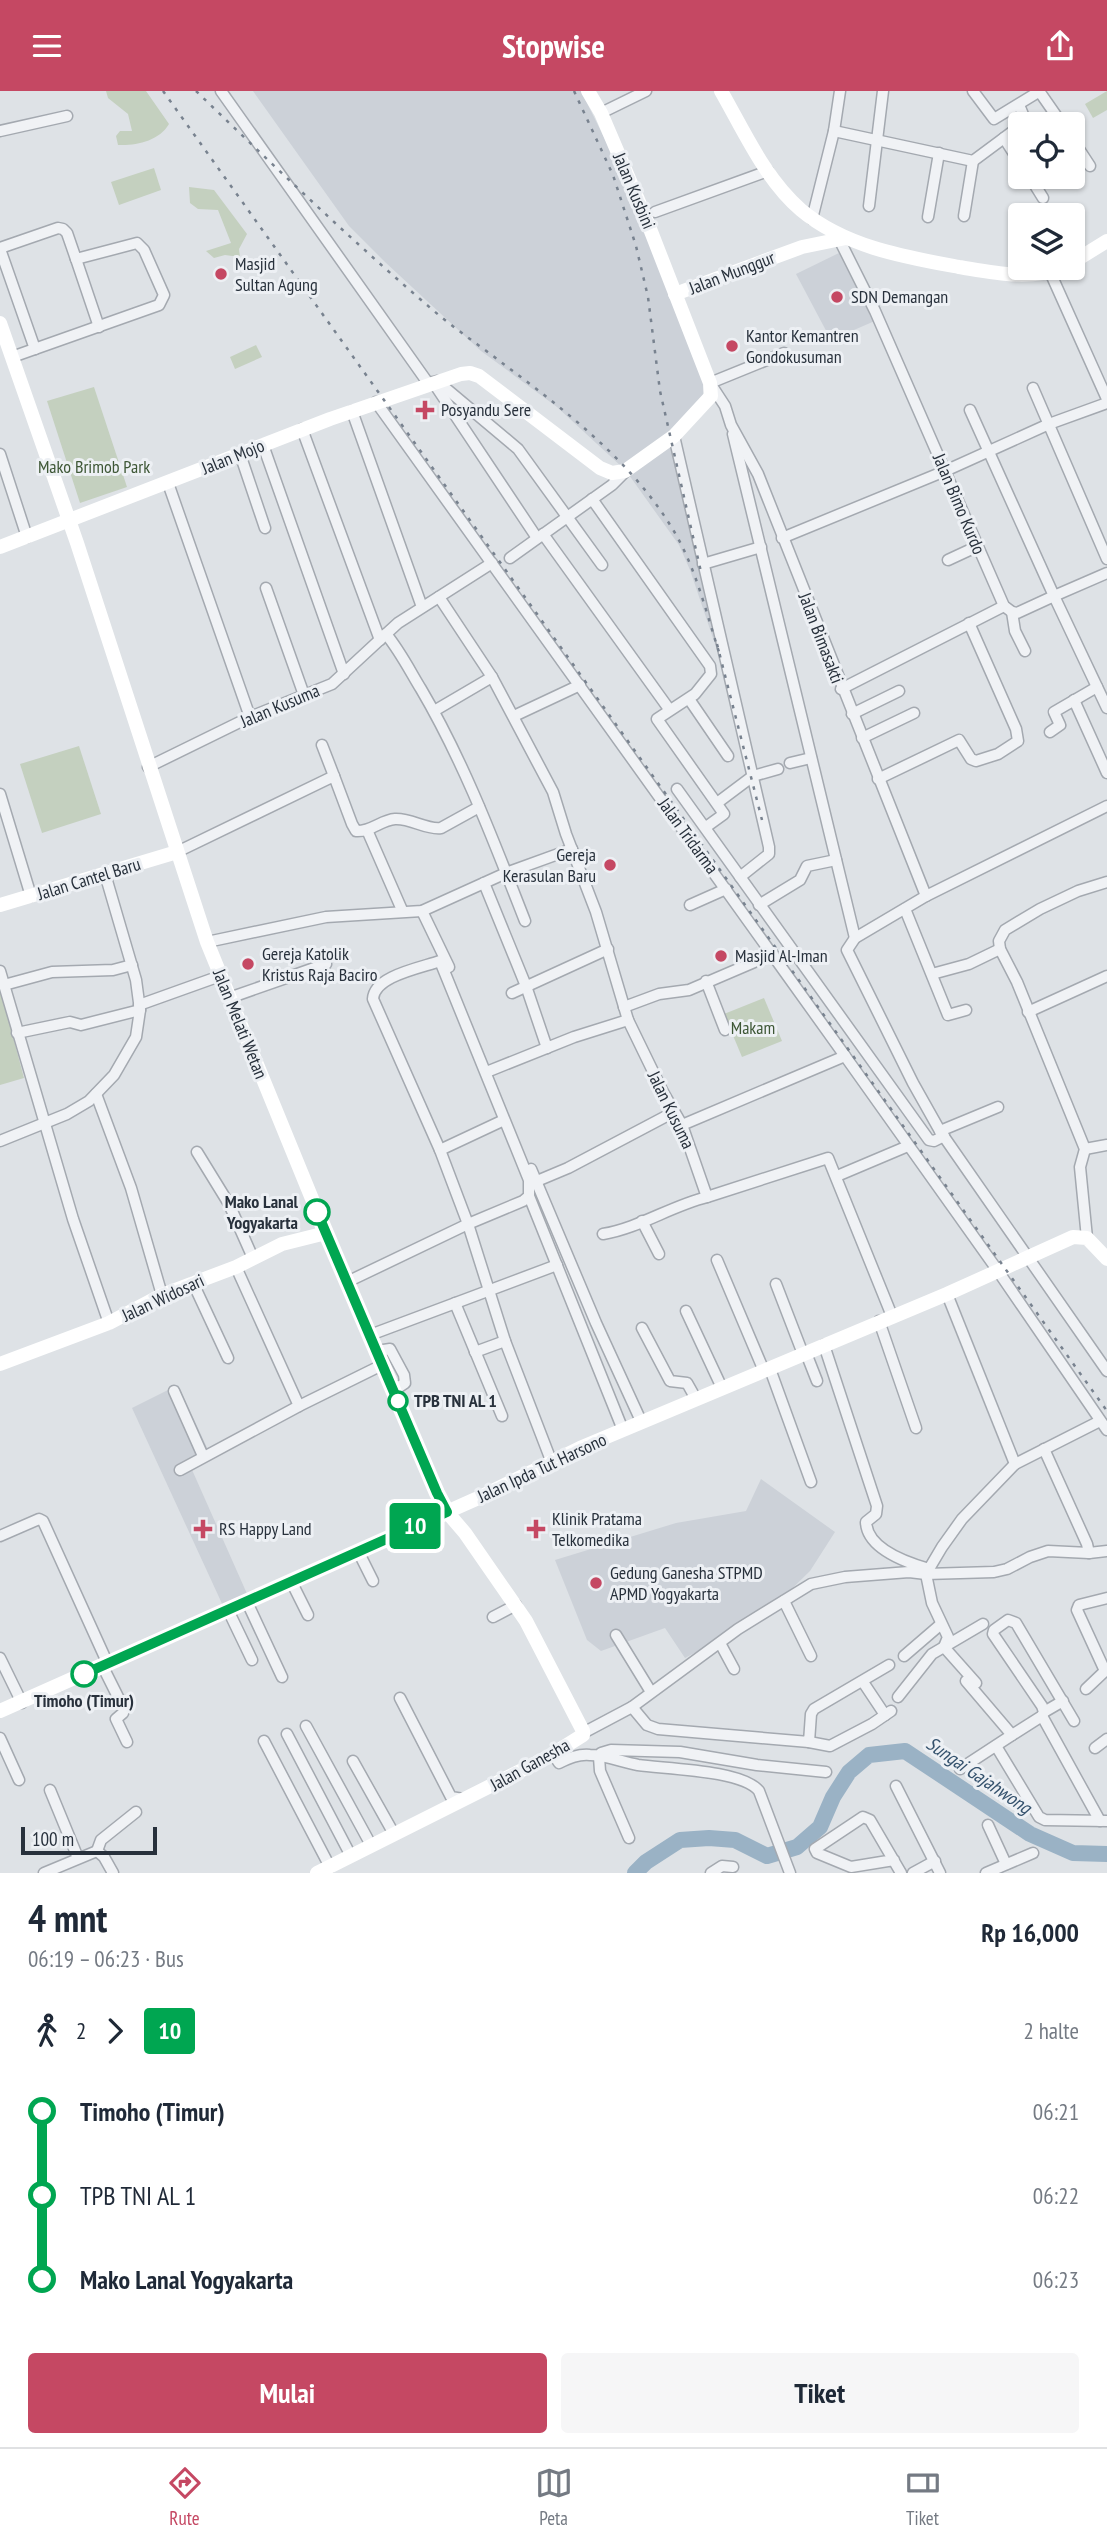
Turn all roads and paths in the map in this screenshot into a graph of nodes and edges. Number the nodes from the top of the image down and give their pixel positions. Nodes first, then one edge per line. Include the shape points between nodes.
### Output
1 (221, 91) edge
2 (588, 91) edge
3 (646, 91) edge
4 (721, 91) edge
5 (840, 91) edge
6 (883, 91) edge
7 (973, 91) edge
8 (1040, 91) edge
9 (1019, 105) junction
10 (1022, 112) edge
11 (1054, 112) edge
12 (601, 113) junction
13 (67, 116) dead end
14 (0, 131) edge
15 (834, 131) junction
16 (1008, 135) edge
17 (1004, 138) junction
18 (877, 140) junction
19 (1008, 144) edge
20 (939, 153) junction
21 (1085, 158) edge
22 (973, 161) junction
23 (1090, 166) dead end
24 (768, 171) junction
25 (1037, 189) edge
26 (1043, 198) dead end
27 (869, 206) dead end
28 (655, 212) dead end
29 (964, 216) dead end
30 (928, 217) dead end
31 (812, 219) junction
32 (844, 238) junction
33 (1107, 241) edge
34 (0, 249) edge
35 (1085, 255) edge
36 (76, 259) junction
37 (1008, 273) edge
38 (1059, 280) edge
39 (675, 294) junction
40 (0, 323) edge
41 (99, 327) junction
42 (35, 349) junction
43 (784, 353) dead end
44 (12, 357) junction
45 (433, 382) junction
46 (710, 383) junction
47 (1033, 389) dead end
48 (1107, 401) edge
49 (376, 402) junction
50 (970, 410) dead end
51 (352, 411) junction
52 (1049, 424) junction
53 (731, 425) junction
54 (302, 429) junction
55 (674, 436) junction
56 (263, 445) junction
57 (989, 452) junction
58 (0, 454) edge
59 (240, 454) junction
60 (625, 471) junction
61 (945, 471) junction
62 (168, 482) junction
63 (592, 499) junction
64 (567, 516) junction
65 (69, 522) junction
66 (265, 528) dead end
67 (540, 536) junction
68 (27, 537) junction
69 (782, 538) junction
70 (0, 547) edge
71 (761, 547) junction
72 (976, 547) junction
73 (510, 558) dead end
74 (1107, 559) edge
75 (948, 560) dead end
76 (492, 563) junction
77 (601, 565) dead end
78 (703, 565) junction
79 (1107, 573) edge
80 (266, 588) dead end
81 (1054, 596) junction
82 (439, 597) junction
83 (422, 607) junction
84 (1008, 609) junction
85 (969, 623) junction
86 (383, 637) junction
87 (1025, 651) dead end
88 (344, 674) junction
89 (492, 677) junction
90 (580, 685) junction
91 (1097, 687) junction
92 (841, 689) junction
93 (899, 691) dead end
94 (304, 695) junction
95 (689, 699) junction
96 (1074, 700) junction
97 (1107, 708) edge
98 (669, 709) junction
99 (434, 711) junction
100 (914, 713) dead end
101 (852, 714) junction
102 (514, 716) junction
103 (250, 717) junction
104 (1050, 731) dead end
105 (862, 738) junction
106 (322, 745) dead end
107 (727, 756) dead end
108 (811, 758) junction
109 (790, 763) dead end
110 (148, 767) junction
111 (778, 769) dead end
112 (1107, 773) edge
113 (334, 776) junction
114 (752, 776) junction
115 (878, 779) junction
116 (677, 789) dead end
117 (0, 794) edge
118 (717, 803) junction
119 (1107, 806) edge
120 (479, 807) junction
121 (706, 827) junction
122 (368, 830) junction
123 (572, 849) junction
124 (177, 852) junction
125 (836, 860) junction
126 (506, 873) junction
127 (105, 874) junction
128 (740, 877) junction
129 (1107, 882) edge
130 (484, 883) junction
131 (726, 889) junction
132 (31, 896) junction
133 (926, 897) junction
134 (0, 905) edge
135 (690, 905) dead end
136 (759, 905) junction
137 (905, 909) junction
138 (402, 910) junction
139 (422, 911) junction
140 (525, 921) dead end
141 (855, 937) junction
142 (207, 942) junction
143 (608, 949) junction
144 (1000, 949) junction
145 (773, 954) junction
146 (326, 964) dead end
147 (132, 965) junction
148 (0, 971) edge
149 (932, 974) junction
150 (220, 976) junction
151 (1107, 976) edge
152 (706, 981) junction
153 (4, 985) junction
154 (526, 986) junction
155 (512, 993) dead end
156 (229, 998) junction
157 (624, 1007) junction
158 (139, 1008) junction
159 (966, 1010) dead end
160 (1028, 1011) junction
161 (628, 1020) junction
162 (725, 1030) dead end
163 (17, 1033) junction
164 (547, 1048) junction
165 (845, 1056) junction
166 (489, 1071) junction
167 (96, 1094) junction
168 (999, 1107) dead end
169 (674, 1112) junction
170 (504, 1120) junction
171 (44, 1122) junction
172 (682, 1125) junction
173 (942, 1133) junction
174 (0, 1141) edge
175 (1107, 1145) edge
176 (908, 1146) junction
177 (1085, 1149) junction
178 (440, 1150) junction
179 (197, 1152) dead end
180 (837, 1176) junction
181 (537, 1181) junction
182 (529, 1196) junction
183 (707, 1197) junction
184 (642, 1221) junction
185 (468, 1224) junction
186 (326, 1233) junction
187 (603, 1234) dead end
188 (1087, 1238) junction
189 (659, 1254) dead end
190 (1026, 1257) junction
191 (253, 1258) junction
192 (1107, 1259) edge
193 (717, 1260) dead end
194 (557, 1265) junction
195 (236, 1267) junction
196 (998, 1271) junction
197 (347, 1282) junction
198 (193, 1283) junction
199 (776, 1284) dead end
200 (488, 1291) junction
201 (947, 1294) junction
202 (162, 1295) junction
203 (455, 1303) junction
204 (686, 1311) dead end
205 (886, 1319) junction
206 (109, 1323) junction
207 (642, 1328) dead end
208 (370, 1335) junction
209 (505, 1341) junction
210 (824, 1345) junction
211 (377, 1350) junction
212 (475, 1352) junction
213 (805, 1353) junction
214 (228, 1358) dead end
215 (0, 1364) edge
216 (382, 1366) junction
217 (767, 1370) junction
218 (1107, 1371) edge
219 (817, 1381) dead end
220 (722, 1388) junction
221 (174, 1391) dead end
222 (393, 1391) junction
223 (696, 1399) junction
224 (299, 1406) junction
225 (502, 1416) dead end
226 (641, 1421) junction
227 (1100, 1421) junction
228 (916, 1428) dead end
229 (622, 1430) junction
230 (1107, 1430) edge
231 (1044, 1449) junction
232 (203, 1456) junction
233 (552, 1463) junction
234 (1015, 1464) junction
235 (180, 1470) dead end
236 (811, 1482) dead end
237 (447, 1512) junction
238 (0, 1536) edge
239 (1088, 1549) junction
240 (358, 1551) junction
241 (1107, 1551) edge
242 (928, 1572) junction
243 (291, 1581) junction
244 (373, 1581) dead end
245 (1107, 1598) edge
246 (784, 1601) junction
247 (247, 1602) junction
248 (516, 1605) junction
249 (228, 1611) junction
250 (308, 1615) dead end
251 (494, 1617) dead end
252 (983, 1624) dead end
253 (940, 1625) junction
254 (616, 1635) dead end
255 (720, 1643) junction
256 (944, 1647) junction
257 (904, 1656) dead end
258 (811, 1657) dead end
259 (0, 1658) edge
260 (252, 1661) dead end
261 (105, 1664) junction
262 (888, 1665) dead end
263 (734, 1669) dead end
264 (1106, 1670) edge
265 (282, 1677) dead end
266 (966, 1681) dead end
267 (863, 1682) junction
268 (1086, 1689) dead end
269 (651, 1692) junction
270 (898, 1697) dead end
271 (400, 1698) dead end
272 (991, 1701) dead end
273 (1063, 1701) junction
274 (22, 1703) junction
275 (632, 1707) junction
276 (0, 1711) edge
277 (1043, 1714) junction
278 (1074, 1721) dead end
279 (306, 1726) dead end
280 (583, 1733) junction
281 (287, 1734) dead end
282 (1012, 1735) junction
283 (0, 1738) edge
284 (1107, 1739) edge
285 (264, 1741) dead end
286 (127, 1742) dead end
287 (809, 1742) junction
288 (996, 1746) junction
289 (1095, 1748) dead end
290 (553, 1754) junction
291 (599, 1757) junction
292 (353, 1761) dead end
293 (960, 1769) dead end
294 (825, 1772) dead end
295 (19, 1780) dead end
296 (896, 1786) dead end
297 (50, 1790) dead end
298 (467, 1799) junction
299 (136, 1812) dead end
300 (1103, 1821) edge
301 (988, 1825) dead end
302 (394, 1834) junction
303 (629, 1838) dead end
304 (371, 1845) junction
305 (97, 1851) junction
306 (1033, 1853) dead end
307 (351, 1856) junction
308 (78, 1857) junction
309 (894, 1860) junction
310 (935, 1861) junction
311 (1006, 1864) junction
312 (733, 1867) dead end
313 (788, 1869) edge
314 (323, 1870) edge
315 (47, 1872) edge
316 (113, 1873) edge
317 (711, 1873) edge
318 (901, 1873) edge
319 (913, 1873) edge
320 (940, 1873) edge
321 (986, 1873) edge

1 - 45 street
2 - 12 street, Jalan Kusbini
3 - 12 street
4 - 24 street
5 - 15 street
6 - 18 street
7 - 9 street via 992,119
8 - 9 street
8 - 11 street
9 - 10 street
12 - 39 street, Jalan Kusbini
13 - 14 street
15 - 18 street
15 - 31 street
16 - 17 street
17 - 19 street
17 - 22 street
18 - 20 street
18 - 27 street
20 - 22 street
20 - 30 street
21 - 23 street
22 - 29 street
24 - 28 street
24 - 31 street
25 - 26 street
31 - 32 street
32 - 37 street via 894,254
32 - 39 street, Jalan Munggur via 802,247
32 - 61 street, Jalan Bimo Kurdo
33 - 35 street
34 - 36 street via 58,228 67,233
34 - 42 street
36 - 41 street
36 - 41 street via 137,243 163,290 159,305
38 - 48 street
39 - 46 street, Jalan Munggur
40 - 44 street, Jalan Melati Wetan
41 - 42 street
42 - 44 street
43 - 46 street
44 - 65 street, Jalan Melati Wetan
45 - 49 street, Jalan Mojo
45 - 60 street via 470,373 479,376 600,468 612,473
45 - 64 street via 510,441
45 - 67 street
46 - 53 street, Jalan Bimasakti
46 - 55 street via 711,396
47 - 52 street
48 - 52 street
49 - 51 street, Jalan Mojo
49 - 76 street, Jalan Tridarma
50 - 57 street
51 - 54 street, Jalan Mojo
51 - 83 street
52 - 57 street
52 - 74 street
53 - 69 street, Jalan Bimasakti via 758,474
53 - 71 street
54 - 56 street, Jalan Mojo
54 - 86 street
55 - 60 street
55 - 78 street
56 - 59 street, Jalan Mojo
56 - 88 street
57 - 61 street
57 - 81 street
58 - 68 street
59 - 62 street, Jalan Mojo
59 - 66 street
60 - 63 street
61 - 69 street
61 - 72 street, Jalan Bimo Kurdo
62 - 65 street, Jalan Mojo
62 - 103 street
63 - 64 street
63 - 95 street via 710,666 708,679
64 - 67 street
64 - 77 street
65 - 68 street, Jalan Mojo
65 - 110 street, Jalan Melati Wetan
67 - 73 street
67 - 98 street
68 - 70 street, Jalan Mojo
69 - 92 street, Jalan Bimasakti
71 - 78 street
71 - 108 street
72 - 75 street
72 - 84 street, Jalan Bimo Kurdo
76 - 82 street, Jalan Kusuma
76 - 90 street, Jalan Tridarma
78 - 114 street
79 - 81 street
80 - 94 street
81 - 84 street via 1017,613
81 - 91 street
82 - 83 street, Jalan Kusuma
82 - 89 street, Jalan Kusuma
83 - 86 street, Jalan Kusuma
84 - 85 street
84 - 87 street, Jalan Bimo Kurdo
85 - 92 street
85 - 115 street via 1018,741 976,761 959,740
86 - 88 street, Jalan Kusuma
86 - 99 street via 394,645
88 - 94 street, Jalan Kusuma
89 - 99 street
89 - 102 street, Jalan Kusuma
90 - 102 street
90 - 131 street, Jalan Tridarma
91 - 96 street
91 - 97 street
92 - 101 street, Jalan Bimasakti
93 - 101 street
94 - 103 street, Jalan Kusuma
95 - 98 street
95 - 107 street
96 - 104 street via 1054,712 1060,725
96 - 112 street
98 - 118 street via 657,722
99 - 120 street
100 - 105 street
101 - 105 street, Jalan Bimasakti
102 - 123 street, Jalan Kusuma via 553,792
103 - 110 street, Jalan Kusuma
105 - 115 street, Jalan Bimasakti
106 - 113 street
108 - 109 street
108 - 125 street
110 - 124 street, Jalan Melati Wetan
111 - 114 street
113 - 122 street via 354,829
113 - 124 street
114 - 118 street
114 - 128 street via 768,854
115 - 133 street, Jalan Bimasakti
116 - 121 street
117 - 132 street
118 - 121 street via 724,814
119 - 133 street
120 - 122 street via 441,828 396,819
120 - 126 street
121 - 128 street
122 - 138 street
123 - 126 street
123 - 143 street, Jalan Kusuma
124 - 127 street, Jalan Cantel Baru
124 - 142 street, Jalan Melati Wetan
125 - 136 street via 807,866 800,880
125 - 141 street
126 - 130 street
126 - 140 street
127 - 132 street, Jalan Cantel Baru
127 - 147 street
128 - 136 street
129 - 144 street via 1078,891 1004,930
130 - 139 street
130 - 154 street
131 - 135 street
131 - 145 street, Jalan Tridarma
132 - 134 street, Jalan Cantel Baru
133 - 137 street
136 - 173 street via 929,1140
137 - 141 street
137 - 149 street
138 - 139 street
138 - 142 street via 326,917
139 - 166 street via 444,954
141 - 173 street via 848,952
142 - 150 street, Jalan Melati Wetan
143 - 154 street
143 - 157 street, Jalan Kusuma
144 - 149 street
144 - 160 street
145 - 152 street
145 - 165 street, Jalan Tridarma
146 - 156 street
147 - 153 street via 52,972
147 - 158 street
148 - 153 street
149 - 159 street via 948,1015
150 - 156 street, Jalan Melati Wetan
150 - 158 street
151 - 160 street
152 - 157 street
152 - 162 street
153 - 163 street
154 - 155 street
154 - 164 street
156 - 186 street, Jalan Melati Wetan
157 - 161 street, Jalan Kusuma
158 - 163 street via 81,1025 70,1022
158 - 167 street via 132,1045
160 - 177 street
161 - 164 street
161 - 169 street, Jalan Kusuma
163 - 171 street
164 - 166 street
165 - 172 street
165 - 176 street, Jalan Tridarma
166 - 181 street
167 - 171 street via 67,1114
167 - 202 street via 131,1188
168 - 173 street
169 - 172 street, Jalan Kusuma
169 - 181 street
170 - 178 street
170 - 178 street via 439,961 388,979 375,989 373,999
170 - 182 street via 530,1180
171 - 174 street
171 - 206 street
172 - 183 street, Jalan Kusuma
173 - 190 street
175 - 177 street
176 - 180 street
176 - 196 street, Jalan Tridarma
177 - 188 street via 1080,1167
178 - 185 street
179 - 191 street via 229,1204
180 - 183 street via 824,1158
180 - 205 street
181 - 226 street
182 - 185 street
182 - 194 street
183 - 184 street
184 - 187 street
184 - 189 street
185 - 197 street
185 - 200 street
186 - 191 street, Jalan Widosari via 282,1244
186 - 197 street, Jalan Melati Wetan
188 - 190 street, Jalan Ipda Tut Harsono via 1073,1237
188 - 192 street
190 - 196 street, Jalan Ipda Tut Harsono
190 - 218 street
191 - 195 street, Jalan Widosari
193 - 217 street
194 - 200 street
194 - 229 street
195 - 198 street, Jalan Widosari
195 - 224 street
196 - 201 street, Jalan Ipda Tut Harsono
196 - 227 street, Jalan Tridarma
197 - 208 street, Jalan Melati Wetan
198 - 202 street, Jalan Widosari
198 - 214 street
199 - 213 street
200 - 203 street
200 - 209 street
201 - 205 street, Jalan Ipda Tut Harsono
201 - 234 street
202 - 206 street, Jalan Widosari
203 - 208 street
203 - 212 street
204 - 220 street
205 - 210 street, Jalan Ipda Tut Harsono
205 - 228 street
206 - 215 street, Jalan Widosari
207 - 223 street via 670,1381 687,1383
208 - 211 street, Jalan Melati Wetan
209 - 212 street
209 - 233 street
210 - 213 street, Jalan Ipda Tut Harsono
210 - 242 street via 877,1506 867,1529 893,1556
211 - 216 street, Jalan Melati Wetan
211 - 222 street via 390,1349 404,1375 405,1383
212 - 225 street
213 - 217 street, Jalan Ipda Tut Harsono
213 - 219 street
216 - 222 street, Jalan Melati Wetan
216 - 224 street
217 - 220 street, Jalan Ipda Tut Harsono
217 - 236 street
220 - 223 street, Jalan Ipda Tut Harsono
221 - 232 street
222 - 237 street, Jalan Melati Wetan
223 - 226 street, Jalan Ipda Tut Harsono
224 - 232 street
226 - 229 street, Jalan Ipda Tut Harsono
227 - 230 street, Jalan Tridarma
227 - 231 street
229 - 233 street, Jalan Ipda Tut Harsono
231 - 234 street
231 - 239 street
232 - 235 street
233 - 237 street, Jalan Ipda Tut Harsono
234 - 242 street via 962,1519
237 - 240 street, Jalan Ipda Tut Harsono
237 - 248 street, Jalan Ganesha
238 - 261 street via 43,1521
239 - 241 street
239 - 242 street via 1048,1551 1002,1571
240 - 243 street, Jalan Ipda Tut Harsono
240 - 244 street
242 - 246 street via 823,1581
242 - 253 street
243 - 247 street, Jalan Ipda Tut Harsono
243 - 250 street
245 - 264 street via 1077,1609
246 - 255 street
246 - 258 street
247 - 249 street, Jalan Ipda Tut Harsono
247 - 265 street
248 - 251 street
248 - 280 street, Jalan Ganesha
249 - 260 street
249 - 261 street, Jalan Ipda Tut Harsono
252 - 256 street
253 - 256 street via 948,1637
253 - 257 street
254 - 269 street
255 - 263 street
255 - 269 street
256 - 270 street via 926,1660
256 - 272 street
259 - 274 street
261 - 274 street, Jalan Ipda Tut Harsono
261 - 286 street via 124,1709 116,1719
262 - 267 street
264 - 268 street
266 - 282 street
267 - 287 street via 814,1709
267 - 287 street via 888,1713 830,1746
269 - 275 street
271 - 298 street via 451,1797
273 - 277 street
273 - 277 street via 1016,1623 1008,1621 994,1630
273 - 278 street
274 - 276 street, Jalan Ipda Tut Harsono
275 - 280 street
275 - 287 street via 647,1725 658,1729
277 - 282 street
277 - 300 street
279 - 304 street
280 - 290 street, Jalan Ganesha
281 - 307 street
282 - 288 street
283 - 295 street
284 - 289 street
285 - 314 street
288 - 293 street
288 - 300 street via 1039,1817
290 - 291 street via 559,1763 574,1756
290 - 298 street, Jalan Ganesha
291 - 294 street via 611,1750 680,1752
291 - 303 street via 600,1771
291 - 313 street via 750,1782 759,1791
292 - 302 street
296 - 310 street
297 - 308 street
298 - 302 street, Jalan Ganesha
299 - 305 street via 101,1840
301 - 311 street
302 - 304 street, Jalan Ganesha
304 - 307 street, Jalan Ganesha
305 - 308 street
305 - 316 street
306 - 311 street
307 - 314 street, Jalan Ganesha
308 - 315 street
309 - 309 street via 851,1867 815,1849 864,1817
309 - 318 street
310 - 319 street
310 - 320 street
311 - 321 street
312 - 317 street via 722,1866

